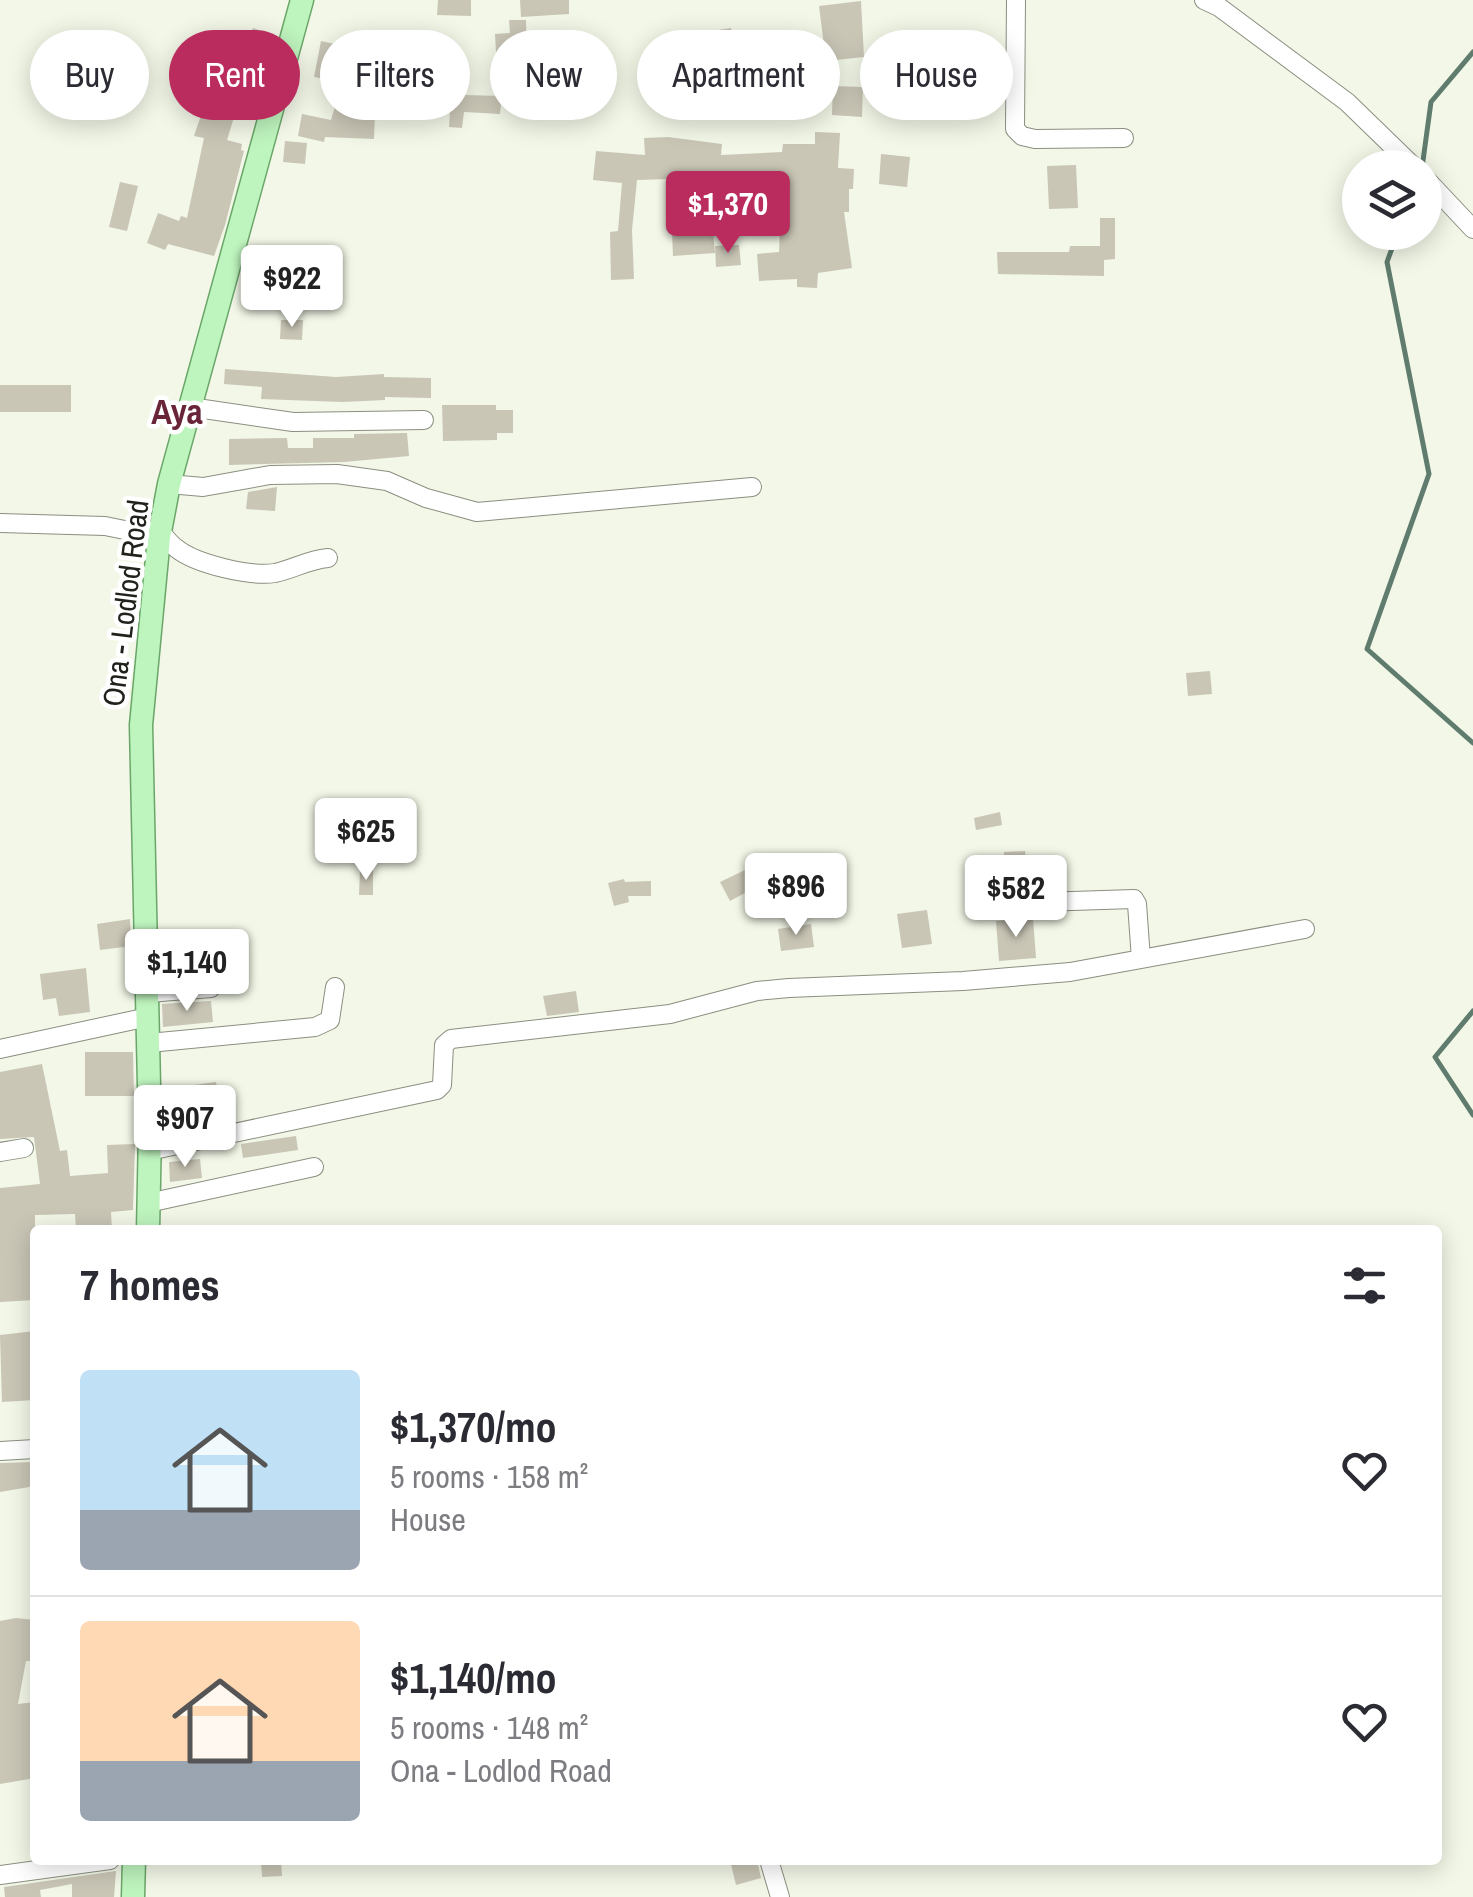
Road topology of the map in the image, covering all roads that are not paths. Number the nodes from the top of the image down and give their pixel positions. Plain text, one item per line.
1 (302, 0) edge
2 (1016, 0) edge
3 (1204, 0) edge
4 (1124, 138) dead end
5 (1396, 150) edge
6 (1442, 196) edge
7 (1473, 228) edge
8 (190, 408) junction
9 (424, 420) dead end
10 (169, 484) junction
11 (752, 487) dead end
12 (0, 523) edge
13 (159, 534) junction
14 (328, 558) dead end
15 (1041, 902) dead end
16 (1305, 929) dead end
17 (1142, 959) junction
18 (335, 987) dead end
19 (211, 988) dead end
20 (148, 992) junction
21 (148, 1018) junction
22 (149, 1044) junction
23 (0, 1048) edge
24 (24, 1148) dead end
25 (149, 1151) junction
26 (0, 1152) edge
27 (314, 1168) dead end
28 (148, 1203) junction
29 (148, 1225) edge
30 (30, 1448) edge
31 (0, 1451) edge
32 (73, 1865) edge
33 (134, 1865) edge
34 (770, 1865) edge
35 (0, 1875) edge
36 (133, 1897) edge
37 (780, 1897) edge

1 - 8 main road, Ona - Lodlod Road
2 - 4 street
3 - 5 street
6 - 7 street
8 - 9 street
8 - 10 main road, Ona - Lodlod Road
10 - 11 street
10 - 13 main road, Ona - Lodlod Road
12 - 13 street
13 - 14 street
13 - 20 main road, Ona - Lodlod Road
15 - 17 street
16 - 17 street
17 - 25 street
18 - 22 street
19 - 20 street
20 - 21 main road, Ona - Lodlod Road
21 - 22 main road, Ona - Lodlod Road
21 - 23 street
22 - 25 main road, Ona - Lodlod Road
24 - 26 street
25 - 28 main road, Ona - Lodlod Road
27 - 28 street
28 - 29 main road, Ona - Lodlod Road
30 - 31 street
32 - 35 street
33 - 36 main road
34 - 37 street

